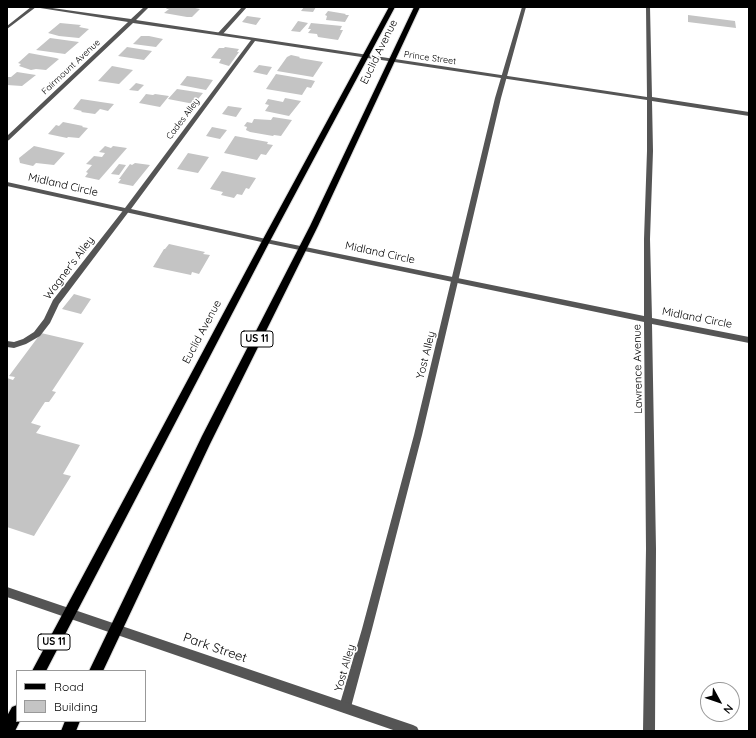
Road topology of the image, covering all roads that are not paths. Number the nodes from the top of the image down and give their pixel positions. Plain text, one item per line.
1 (35, 7) edge
2 (147, 7) edge
3 (246, 7) edge
4 (392, 7) edge
5 (417, 7) edge
6 (524, 7) edge
7 (648, 7) edge
8 (132, 21) junction
9 (7, 28) edge
10 (220, 34) junction
11 (254, 39) junction
12 (366, 55) junction
13 (391, 60) junction
14 (505, 77) junction
15 (650, 99) junction
16 (749, 114) edge
17 (7, 139) edge
18 (7, 184) edge
19 (127, 210) junction
20 (266, 241) junction
21 (303, 248) junction
22 (456, 280) junction
23 (648, 320) junction
24 (749, 340) edge
25 (7, 344) edge
26 (7, 592) edge
27 (70, 613) junction
28 (116, 629) junction
29 (40, 670) edge
30 (96, 670) edge
31 (345, 707) junction
32 (16, 714) edge
33 (72, 722) edge
34 (7, 731) edge
35 (68, 731) edge
36 (413, 731) edge
37 (649, 731) edge

1 - 8 street, Prince Street
1 - 9 street
2 - 8 street, Fairmount Avenue
3 - 10 street
4 - 12 main road, Euclid Avenue / US 11
5 - 13 main road, Euclid Avenue / US 11
6 - 14 street, Yost Alley
7 - 15 street, Lawrence Avenue
8 - 10 street, Prince Street
8 - 17 street, Fairmount Avenue
10 - 11 street, Prince Street
11 - 12 street, Prince Street
11 - 19 street, Cades Alley
12 - 13 street, Prince Street
12 - 20 main road, Euclid Avenue / US 11
13 - 14 street, Prince Street
13 - 21 main road, Euclid Avenue / US 11
14 - 15 street, Prince Street
14 - 22 street, Yost Alley
15 - 16 street, Prince Street
15 - 23 street, Lawrence Avenue
18 - 19 street, Midland Circle
19 - 20 street, Midland Circle
19 - 25 street, Wagner's Alley
20 - 21 street, Midland Circle
20 - 27 main road, Euclid Avenue / US 11
21 - 22 street, Midland Circle
21 - 28 main road, Euclid Avenue / US 11
22 - 23 street, Midland Circle
22 - 31 street, Yost Alley
23 - 24 street, Midland Circle
23 - 37 street, Lawrence Avenue
26 - 27 street, Park Street
27 - 28 street, Park Street
27 - 29 main road, Euclid Avenue / US 11
28 - 30 main road, Euclid Avenue / US 11
28 - 31 street, Park Street
31 - 36 street, Park Street
32 - 34 main road
33 - 35 main road

